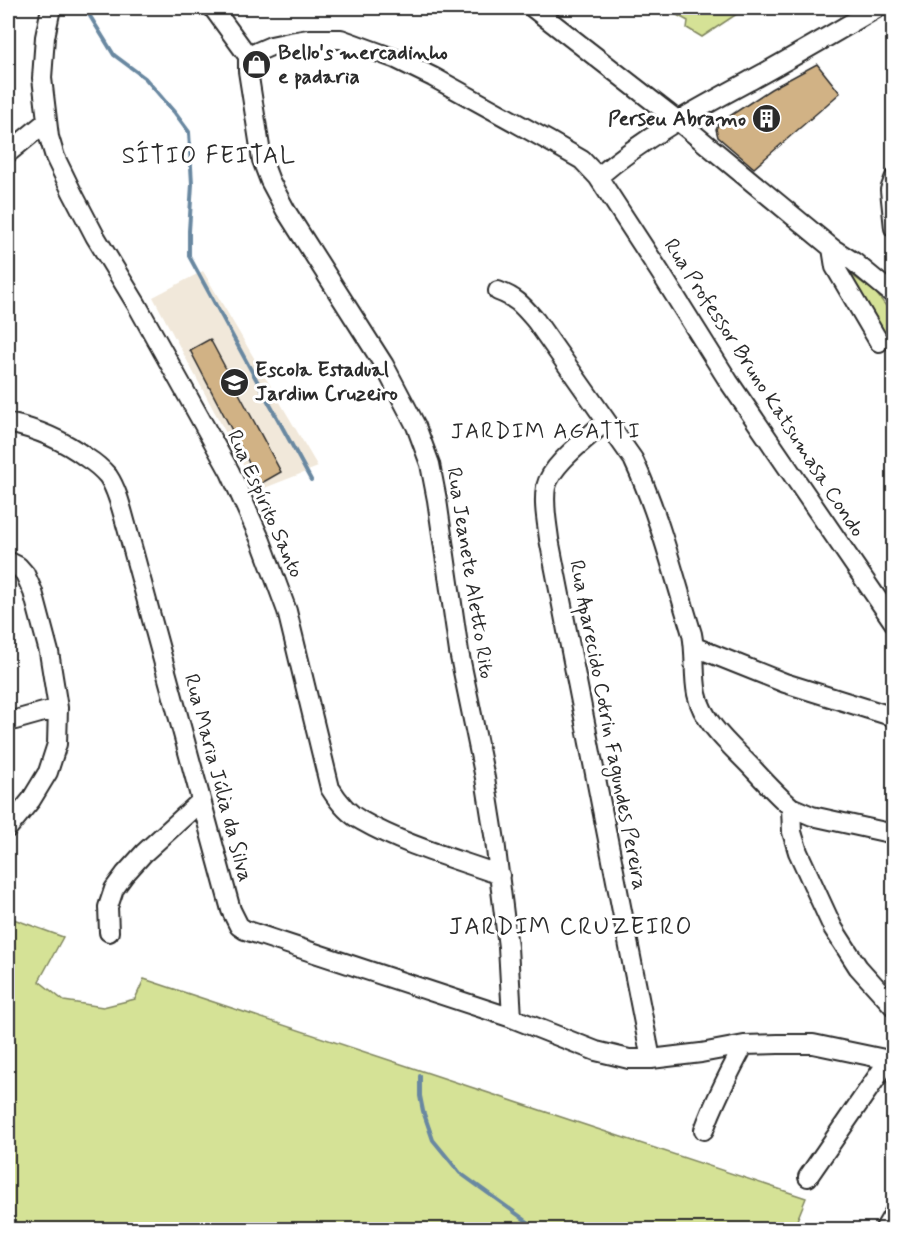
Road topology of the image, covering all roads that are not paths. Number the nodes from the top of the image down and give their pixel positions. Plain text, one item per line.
1 (51, 8) edge
2 (213, 8) edge
3 (533, 8) edge
4 (877, 8) edge
5 (248, 56) junction
6 (677, 120) junction
7 (47, 121) junction
8 (8, 153) edge
9 (598, 177) junction
10 (892, 185) edge
11 (894, 228) edge
12 (832, 248) junction
13 (498, 291) dead end
14 (894, 295) edge
15 (879, 342) dead end
16 (606, 422) junction
17 (8, 423) edge
18 (8, 561) edge
19 (894, 623) edge
20 (695, 646) junction
21 (58, 708) junction
22 (894, 717) edge
23 (8, 722) edge
24 (201, 801) junction
25 (791, 807) junction
26 (8, 828) edge
27 (894, 834) edge
28 (500, 875) junction
29 (109, 932) dead end
30 (894, 1007) edge
31 (512, 1018) junction
32 (744, 1046) junction
33 (651, 1059) junction
34 (891, 1061) edge
35 (704, 1130) dead end
36 (808, 1177) dead end
37 (894, 1213) edge
38 (884, 1230) edge

1 - 7 street, Rua Espírito Santo
2 - 5 street
3 - 6 street
4 - 6 street
5 - 9 street, Rua Professor Bruno Katsumasa Condo
5 - 28 street, Rua Jeanete Aletto Rito
6 - 9 street
6 - 12 street
7 - 8 street
7 - 28 street, Rua Espírito Santo
9 - 19 street, Rua Professor Bruno Katsumasa Condo
10 - 11 street
12 - 14 street
12 - 15 street
13 - 16 street
16 - 20 street
16 - 33 street, Rua Aparecido Cotrin Fagundes Pereira
17 - 24 street, Rua Maria Júlia da Silva
18 - 21 street
20 - 22 street
20 - 25 street
21 - 23 street
21 - 26 street
24 - 29 street
24 - 31 street, Rua Maria Júlia da Silva
25 - 27 street
25 - 30 street
28 - 31 street, Rua Jeanete Aletto Rito
31 - 33 street
32 - 33 street
32 - 34 street
32 - 35 street
34 - 36 street
37 - 38 street

